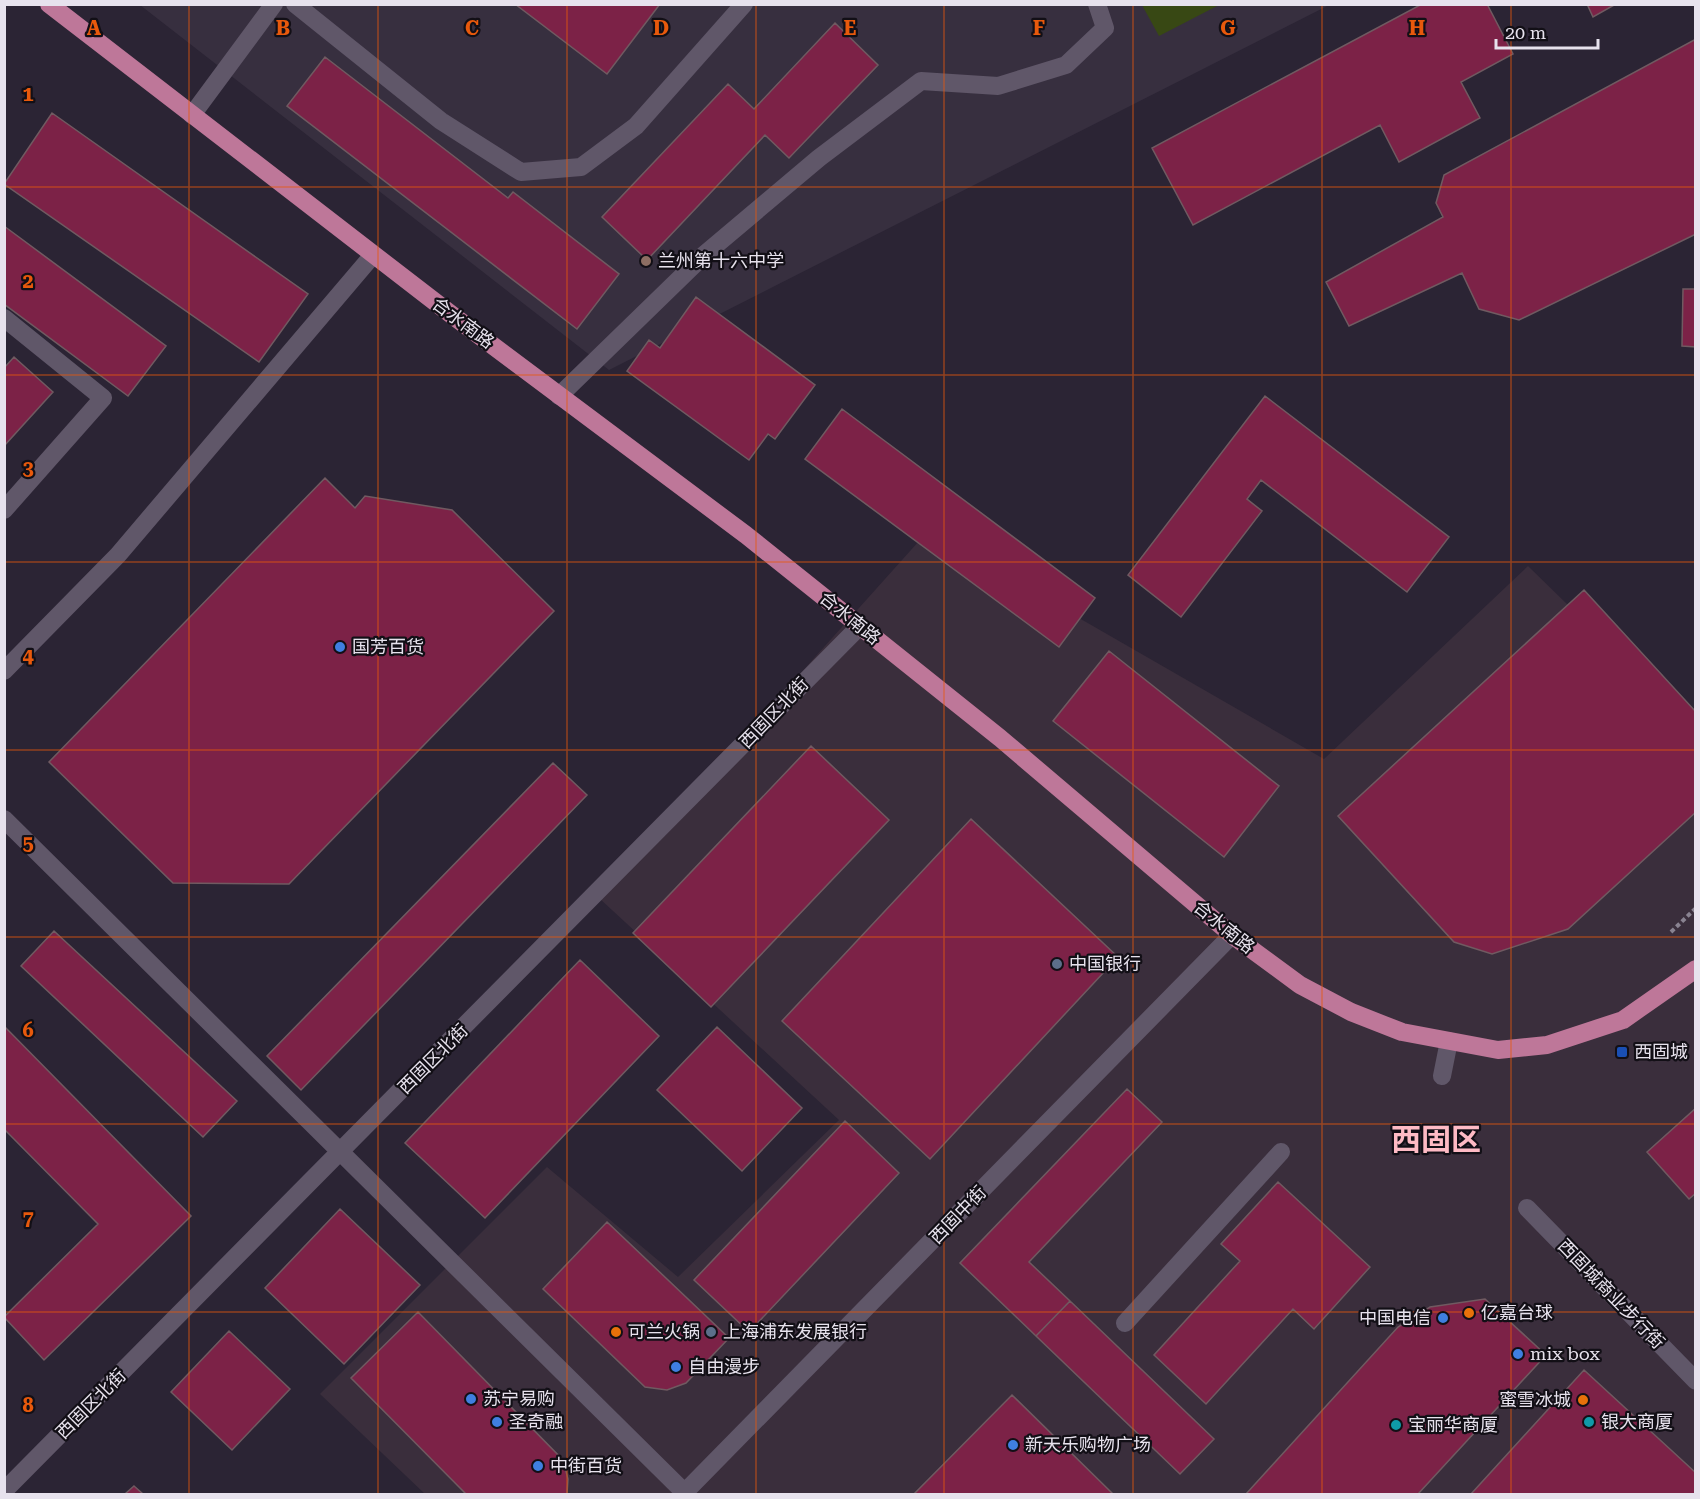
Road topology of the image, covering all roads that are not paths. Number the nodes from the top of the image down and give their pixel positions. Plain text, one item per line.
1 (49, 4) edge
2 (274, 4) edge
3 (295, 4) edge
4 (744, 4) edge
5 (1097, 4) edge
6 (192, 115) junction
7 (373, 255) junction
8 (4, 318) edge
9 (560, 396) junction
10 (4, 510) edge
11 (860, 626) junction
12 (4, 671) edge
13 (4, 819) edge
14 (1232, 935) junction
15 (1695, 969) edge
16 (1449, 1041) junction
17 (1442, 1076) dead end
18 (1281, 1152) dead end
19 (340, 1153) junction
20 (1527, 1208) dead end
21 (1125, 1323) dead end
22 (1695, 1381) edge
23 (4, 1491) edge
24 (684, 1494) edge

1 - 6 main road, 合水南路
2 - 6 street
3 - 4 street
5 - 9 street
6 - 7 main road, 合水南路
7 - 9 main road, 合水南路
7 - 12 street
8 - 10 street
9 - 11 main road, 合水南路
11 - 14 main road, 合水南路
11 - 19 street, 西固区北街
13 - 19 street
14 - 16 main road, 合水南路
14 - 24 street, 西固中街
15 - 16 main road, 合水南路
16 - 17 street
18 - 21 street
19 - 23 street, 西固区北街
19 - 24 street
20 - 22 street, 西固城商业步行街

